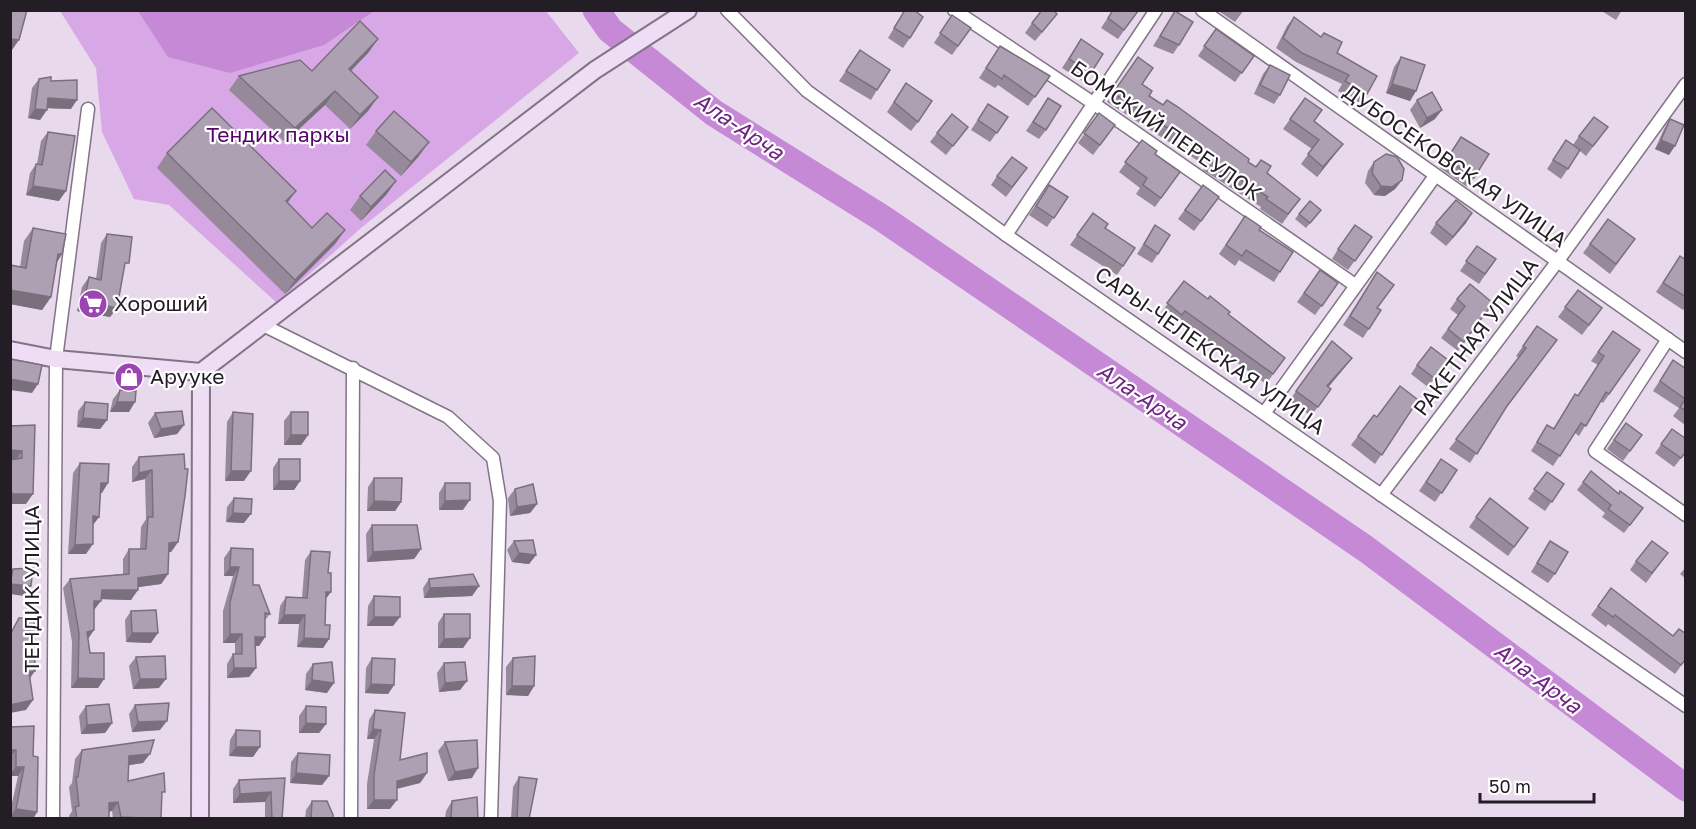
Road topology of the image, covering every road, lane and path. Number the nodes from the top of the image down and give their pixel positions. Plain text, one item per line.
1 (688, 10) edge
2 (727, 10) edge
3 (954, 10) edge
4 (1156, 10) edge
5 (1202, 10) edge
6 (1686, 84) edge
7 (1094, 103) junction
8 (88, 109) dead end
9 (1435, 176) junction
10 (1006, 235) junction
11 (1557, 262) junction
12 (1355, 285) junction
13 (263, 325) junction
14 (1668, 339) junction
15 (10, 350) edge
16 (1686, 352) edge
17 (56, 359) junction
18 (353, 368) junction
19 (201, 372) junction
20 (1265, 412) junction
21 (1381, 495) junction
22 (1686, 516) edge
23 (1686, 706) edge
24 (53, 819) edge
25 (200, 819) edge
26 (351, 819) edge
27 (491, 819) edge

1 - 13 street
2 - 10 street, САРЫ-ЧЕЛЕКСКАЯ УЛИЦА
3 - 7 street, БОМСКИЙ ПЕРЕУЛОК
4 - 7 street
5 - 9 street, ДУБОСЕКОВСКАЯ УЛИЦА
6 - 11 street, РАКЕТНАЯ УЛИЦА
7 - 10 street
7 - 12 street, БОМСКИЙ ПЕРЕУЛОК
8 - 17 street, ТЕНДИК УЛИЦА
9 - 11 street, ДУБОСЕКОВСКАЯ УЛИЦА
9 - 12 street
10 - 20 street, САРЫ-ЧЕЛЕКСКАЯ УЛИЦА
11 - 14 street, ДУБОСЕКОВСКАЯ УЛИЦА
11 - 21 street, РАКЕТНАЯ УЛИЦА
12 - 20 street
13 - 18 street
13 - 19 street
14 - 16 street, ДУБОСЕКОВСКАЯ УЛИЦА
14 - 22 street
15 - 17 street
17 - 19 street
17 - 24 street, ТЕНДИК УЛИЦА
18 - 26 street
18 - 27 street
19 - 25 street
20 - 21 street, САРЫ-ЧЕЛЕКСКАЯ УЛИЦА
21 - 23 street, САРЫ-ЧЕЛЕКСКАЯ УЛИЦА

